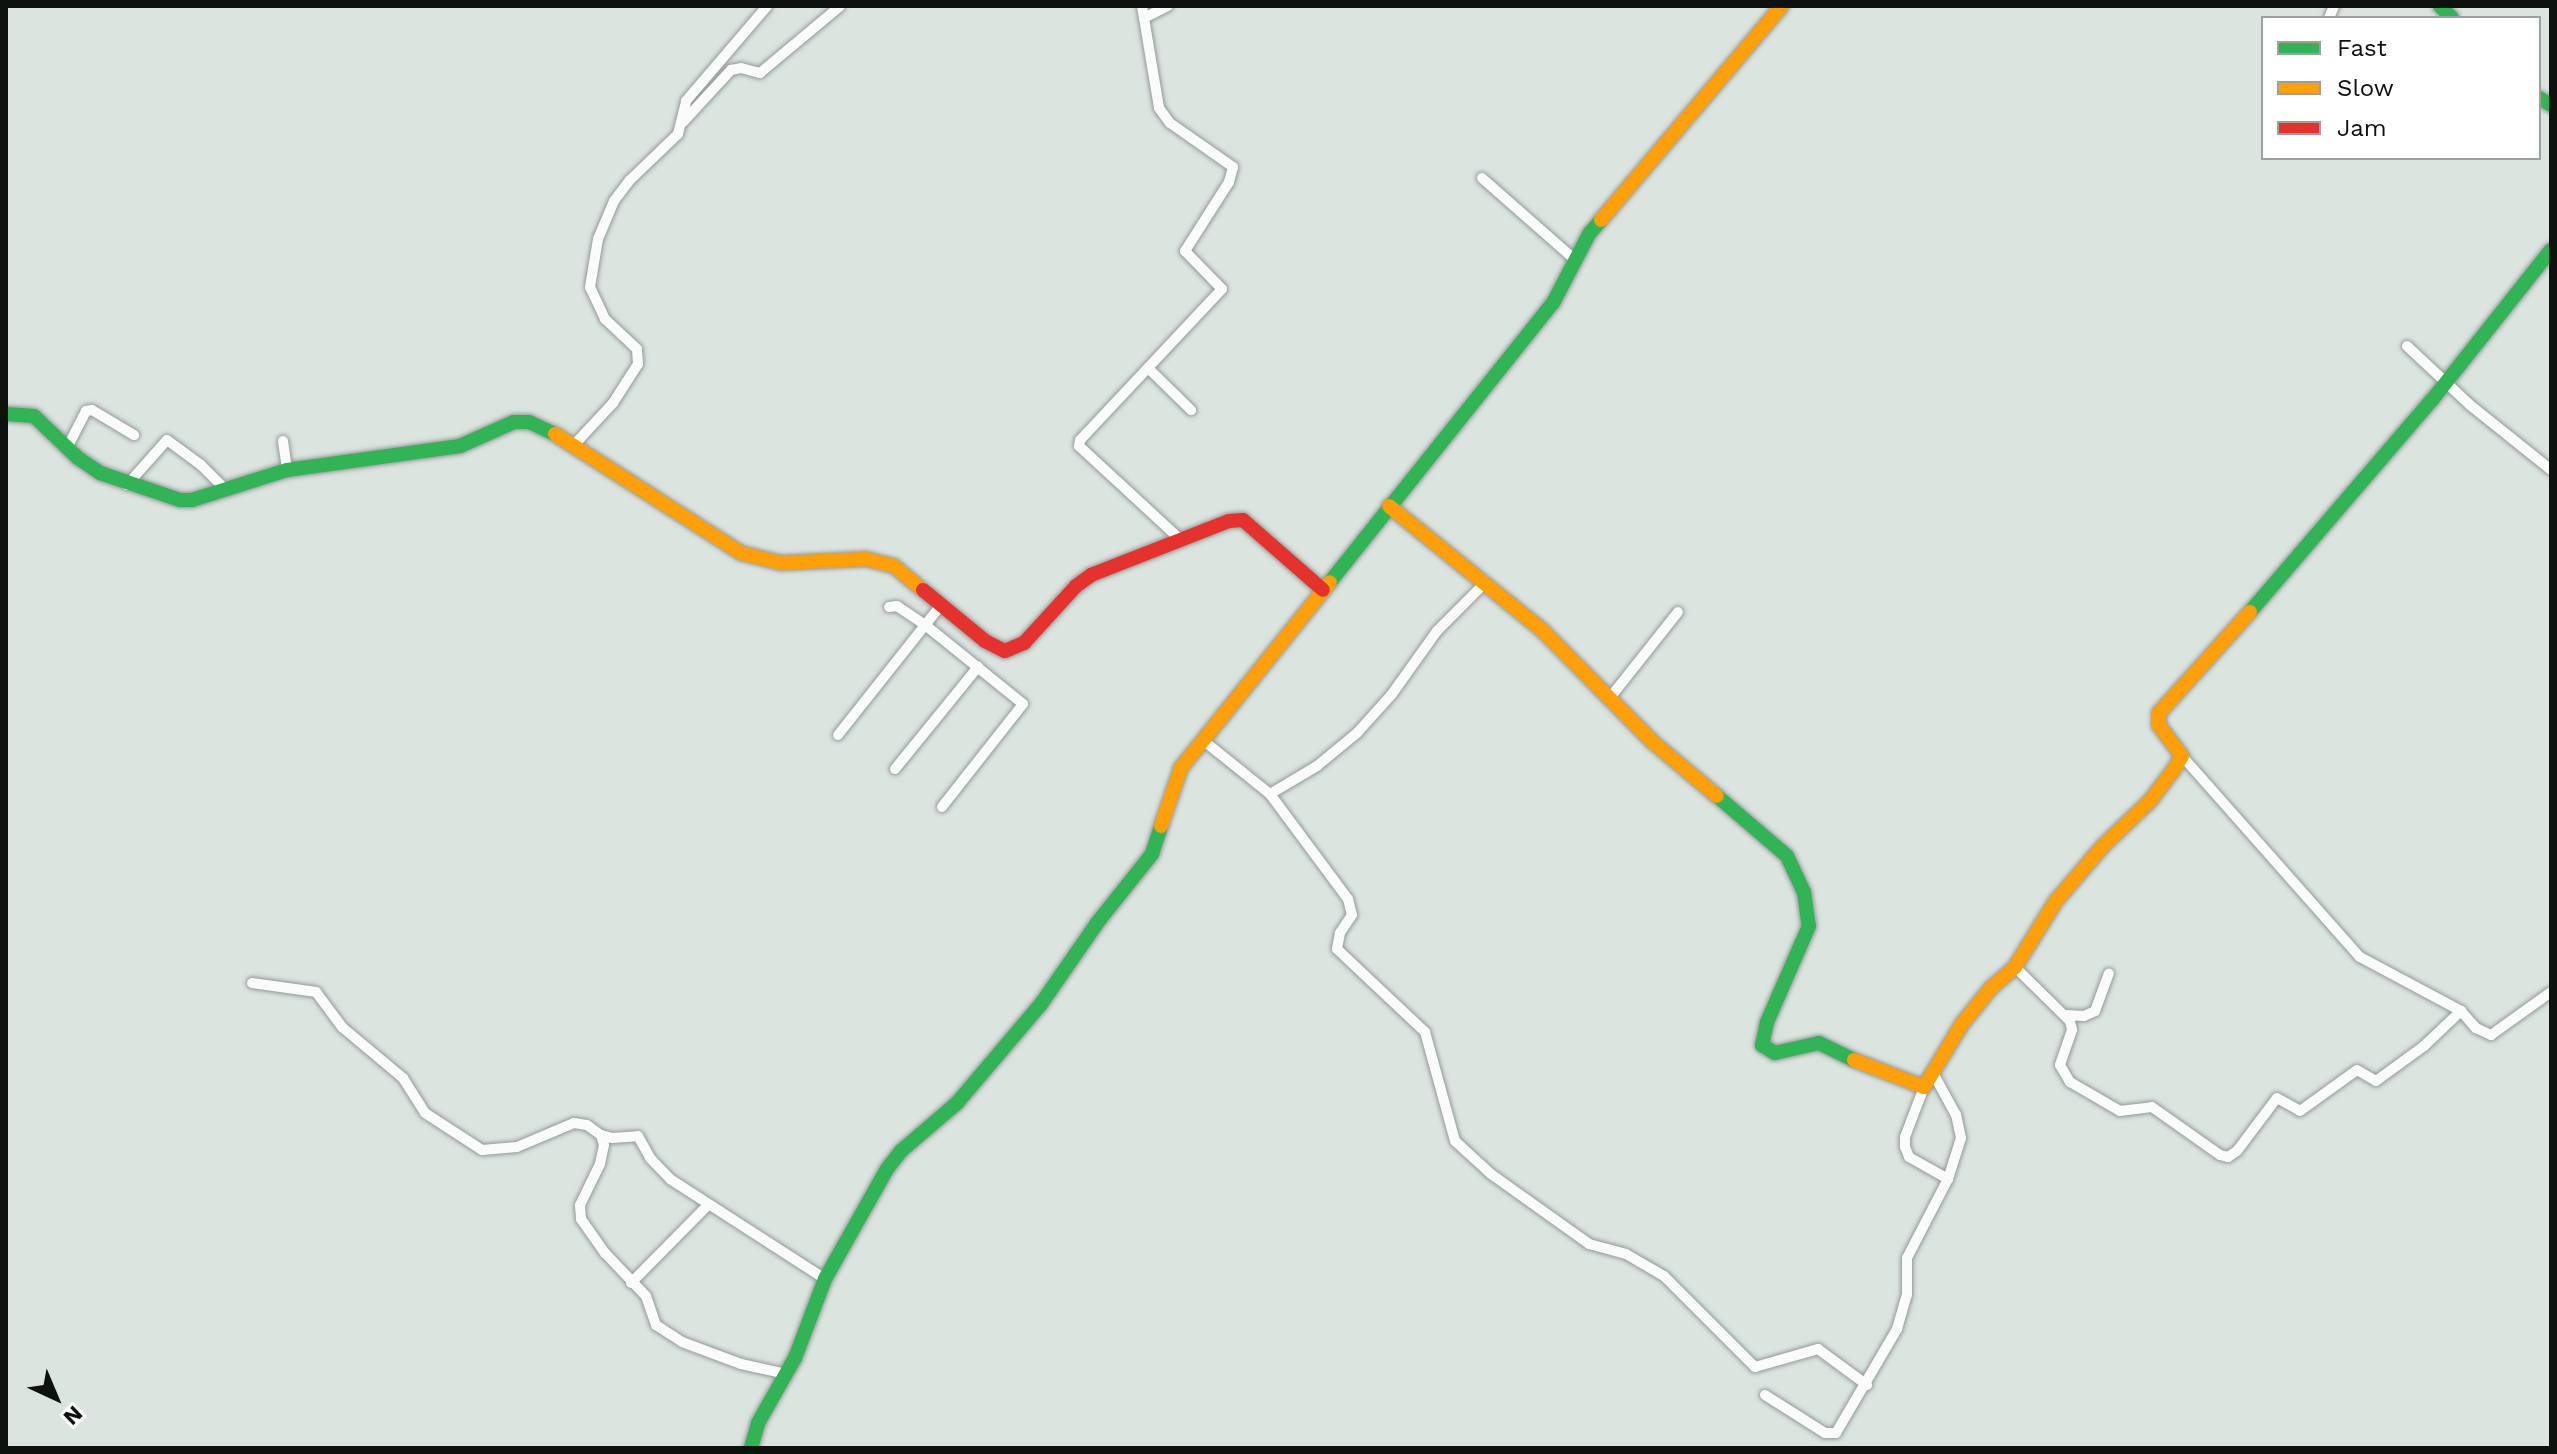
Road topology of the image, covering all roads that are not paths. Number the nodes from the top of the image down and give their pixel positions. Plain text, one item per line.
1 (767, 6) edge
2 (840, 6) edge
3 (1142, 6) edge
4 (1168, 6) edge
5 (1782, 6) edge
6 (1144, 18) junction
7 (683, 122) junction
8 (1482, 178) dead end
9 (2551, 250) edge
10 (1573, 258) junction
11 (2407, 346) dead end
12 (1149, 369) junction
13 (2446, 383) junction
14 (1191, 410) dead end
15 (6, 414) edge
16 (134, 435) dead end
17 (283, 441) dead end
18 (573, 446) junction
19 (67, 448) junction
20 (287, 470) junction
21 (2551, 470) edge
22 (127, 485) junction
23 (226, 490) junction
24 (1389, 506) junction
25 (1181, 540) junction
26 (1484, 584) junction
27 (1323, 590) junction
28 (941, 605) junction
29 (889, 607) dead end
30 (1678, 612) dead end
31 (924, 624) junction
32 (978, 667) junction
33 (1609, 699) junction
34 (838, 735) dead end
35 (1204, 741) junction
36 (2182, 756) junction
37 (895, 769) dead end
38 (1270, 794) junction
39 (942, 807) dead end
40 (2015, 967) junction
41 (2109, 973) dead end
42 (252, 983) dead end
43 (2551, 992) edge
44 (2461, 1011) junction
45 (2066, 1015) junction
46 (1933, 1073) junction
47 (1924, 1087) junction
48 (601, 1135) junction
49 (1948, 1179) junction
50 (708, 1205) junction
51 (825, 1279) junction
52 (631, 1283) junction
53 (787, 1374) junction
54 (1867, 1385) junction
55 (1765, 1395) dead end
56 (751, 1448) edge

1 - 7 street
2 - 7 street
3 - 6 street
4 - 6 street
5 - 10 street
6 - 12 street
7 - 18 street
8 - 10 street
9 - 13 street
10 - 24 street
11 - 13 street
12 - 14 street
12 - 25 street
13 - 21 street
13 - 36 street
15 - 19 street
16 - 19 street
17 - 20 street
18 - 20 street
18 - 28 street
19 - 22 street
20 - 23 street
22 - 23 street
22 - 23 street
24 - 26 street
24 - 27 street
25 - 27 street
25 - 28 street
26 - 33 street
26 - 38 street
27 - 35 street
28 - 31 street
29 - 31 street
30 - 33 street
31 - 32 street
31 - 34 street
32 - 37 street
32 - 39 street
33 - 47 street
35 - 38 street
35 - 51 street
36 - 40 street
36 - 44 street
38 - 54 street
40 - 45 street
40 - 46 street
41 - 45 street
42 - 48 street
43 - 44 street
44 - 45 street
46 - 47 street
46 - 49 street
47 - 49 street
48 - 50 street
48 - 52 street
49 - 54 street
50 - 51 street
50 - 52 street
51 - 53 street
52 - 53 street
53 - 56 street
54 - 55 street

